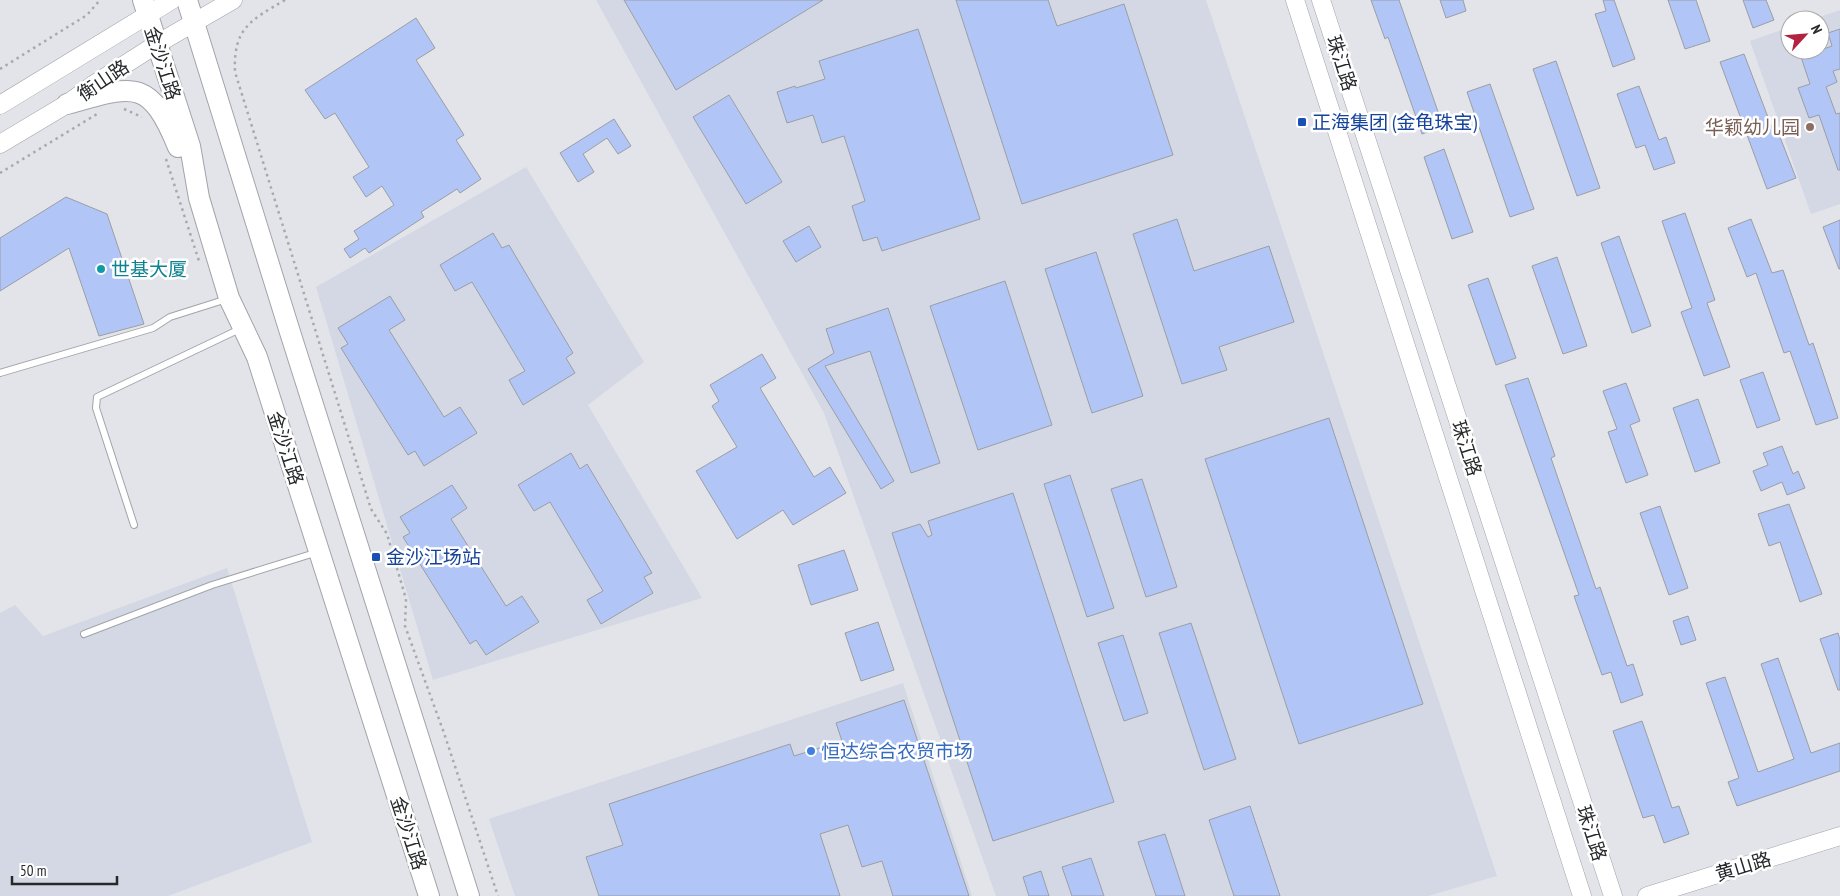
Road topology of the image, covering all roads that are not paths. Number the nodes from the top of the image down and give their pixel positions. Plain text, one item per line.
1 (172, 0) edge
2 (187, 0) edge
3 (232, 0) edge
4 (1294, 0) edge
5 (1321, 0) edge
6 (145, 7) edge
7 (194, 23) junction
8 (157, 44) junction
9 (67, 104) junction
10 (0, 105) edge
11 (0, 144) edge
12 (199, 198) junction
13 (229, 298) junction
14 (243, 328) junction
15 (0, 373) edge
16 (134, 525) dead end
17 (319, 552) junction
18 (84, 634) dead end
19 (1840, 836) edge
20 (429, 896) edge
21 (469, 896) edge
22 (1582, 896) edge
23 (1613, 896) edge
24 (1647, 896) edge

1 - 6 main road, 衡山路
2 - 7 main road, 金沙江路
3 - 7 main road, 衡山路
4 - 22 main road
5 - 23 main road, 珠江路
6 - 8 main road, 金沙江路
6 - 10 main road, 衡山路
7 - 8 main road, 衡山路
7 - 21 main road, 金沙江路
8 - 9 main road, 衡山路
8 - 12 main road, 金沙江路
9 - 11 main road, 衡山路
9 - 12 main road
12 - 13 main road, 金沙江路
13 - 14 main road, 金沙江路
13 - 15 lane
14 - 16 lane
14 - 17 main road, 金沙江路
17 - 18 lane
17 - 20 main road, 金沙江路
19 - 24 main road, 黄山路

